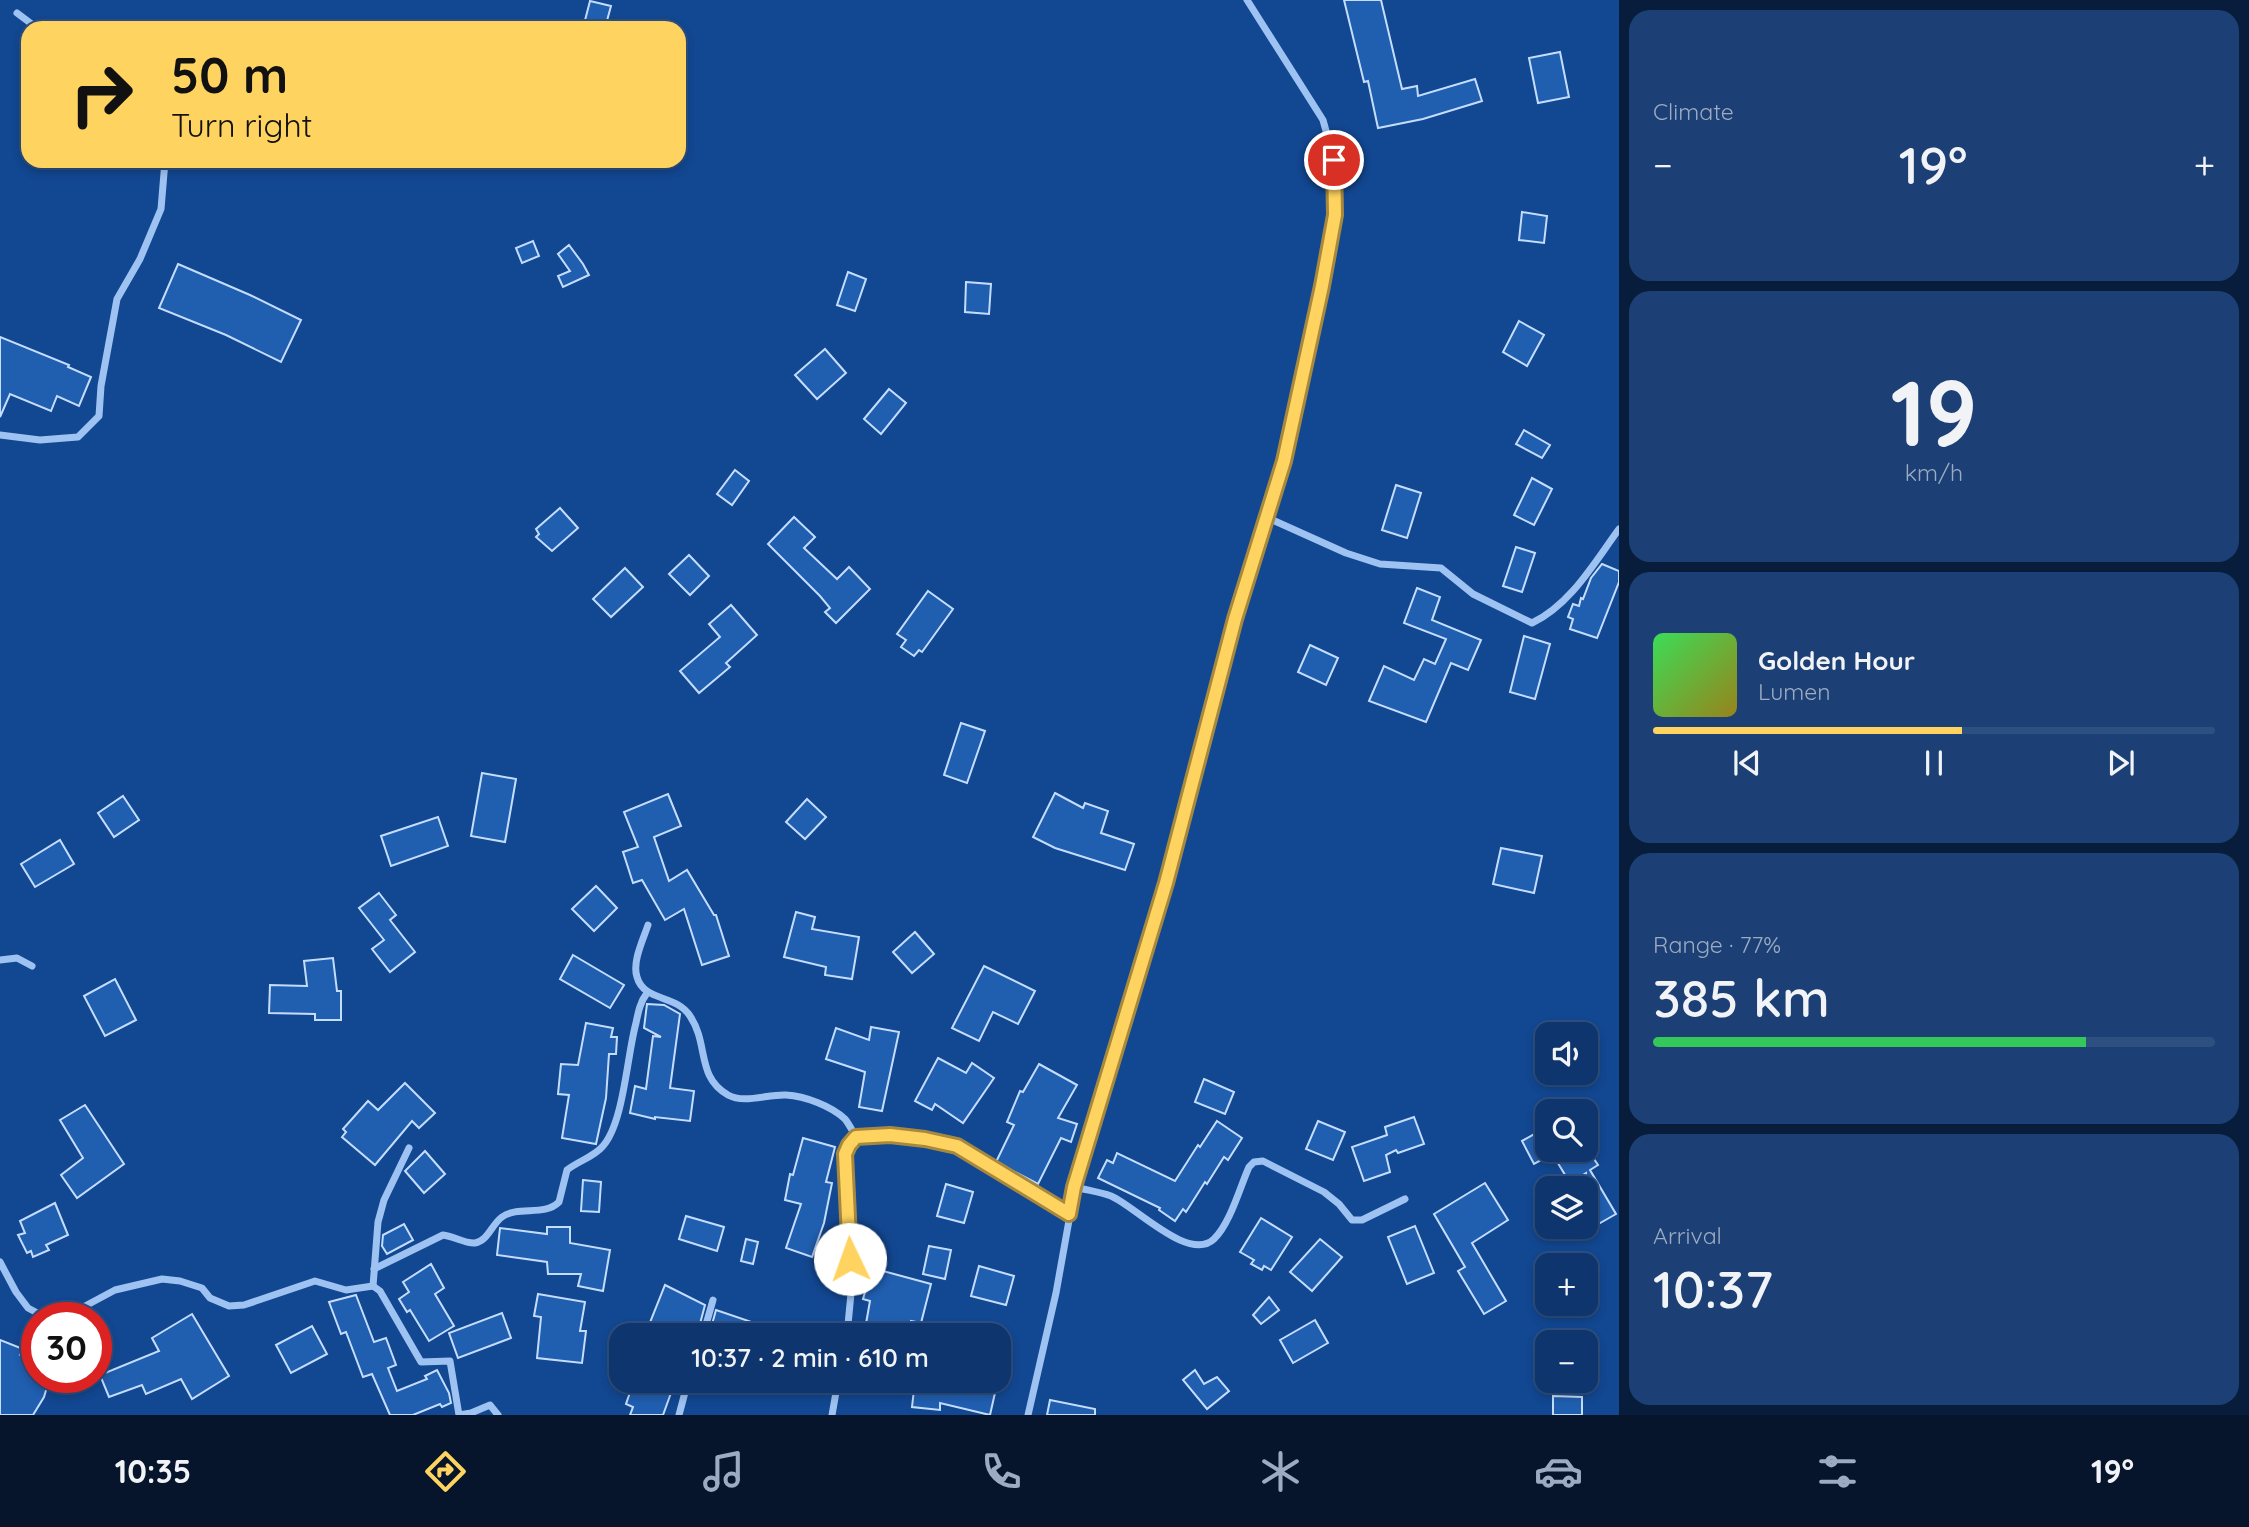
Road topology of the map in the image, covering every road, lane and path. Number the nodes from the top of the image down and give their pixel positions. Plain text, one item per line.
1 (1247, 0) edge
2 (17, 13) dead end
3 (28, 21) edge
4 (164, 168) edge
5 (0, 435) edge
6 (1266, 517) junction
7 (1619, 529) edge
8 (648, 925) dead end
9 (0, 960) edge
10 (32, 966) dead end
11 (647, 993) junction
12 (856, 1137) junction
13 (408, 1148) dead end
14 (1074, 1187) junction
15 (1405, 1199) dead end
16 (1069, 1214) junction
17 (0, 1262) edge
18 (374, 1269) junction
19 (373, 1286) junction
20 (713, 1300) dead end
21 (706, 1323) edge
22 (848, 1323) edge
23 (685, 1393) edge
24 (836, 1393) edge
25 (498, 1415) edge
26 (679, 1415) edge
27 (832, 1415) edge
28 (1028, 1415) edge

1 - 6 street
2 - 3 street
4 - 5 street
6 - 7 street
6 - 14 street
8 - 11 street
9 - 10 street
11 - 12 street
11 - 18 street
12 - 16 street
12 - 22 street
13 - 18 street
14 - 15 street
14 - 16 street
16 - 28 street
17 - 19 street
18 - 19 street
19 - 25 street
20 - 21 street
23 - 26 street
24 - 27 street

